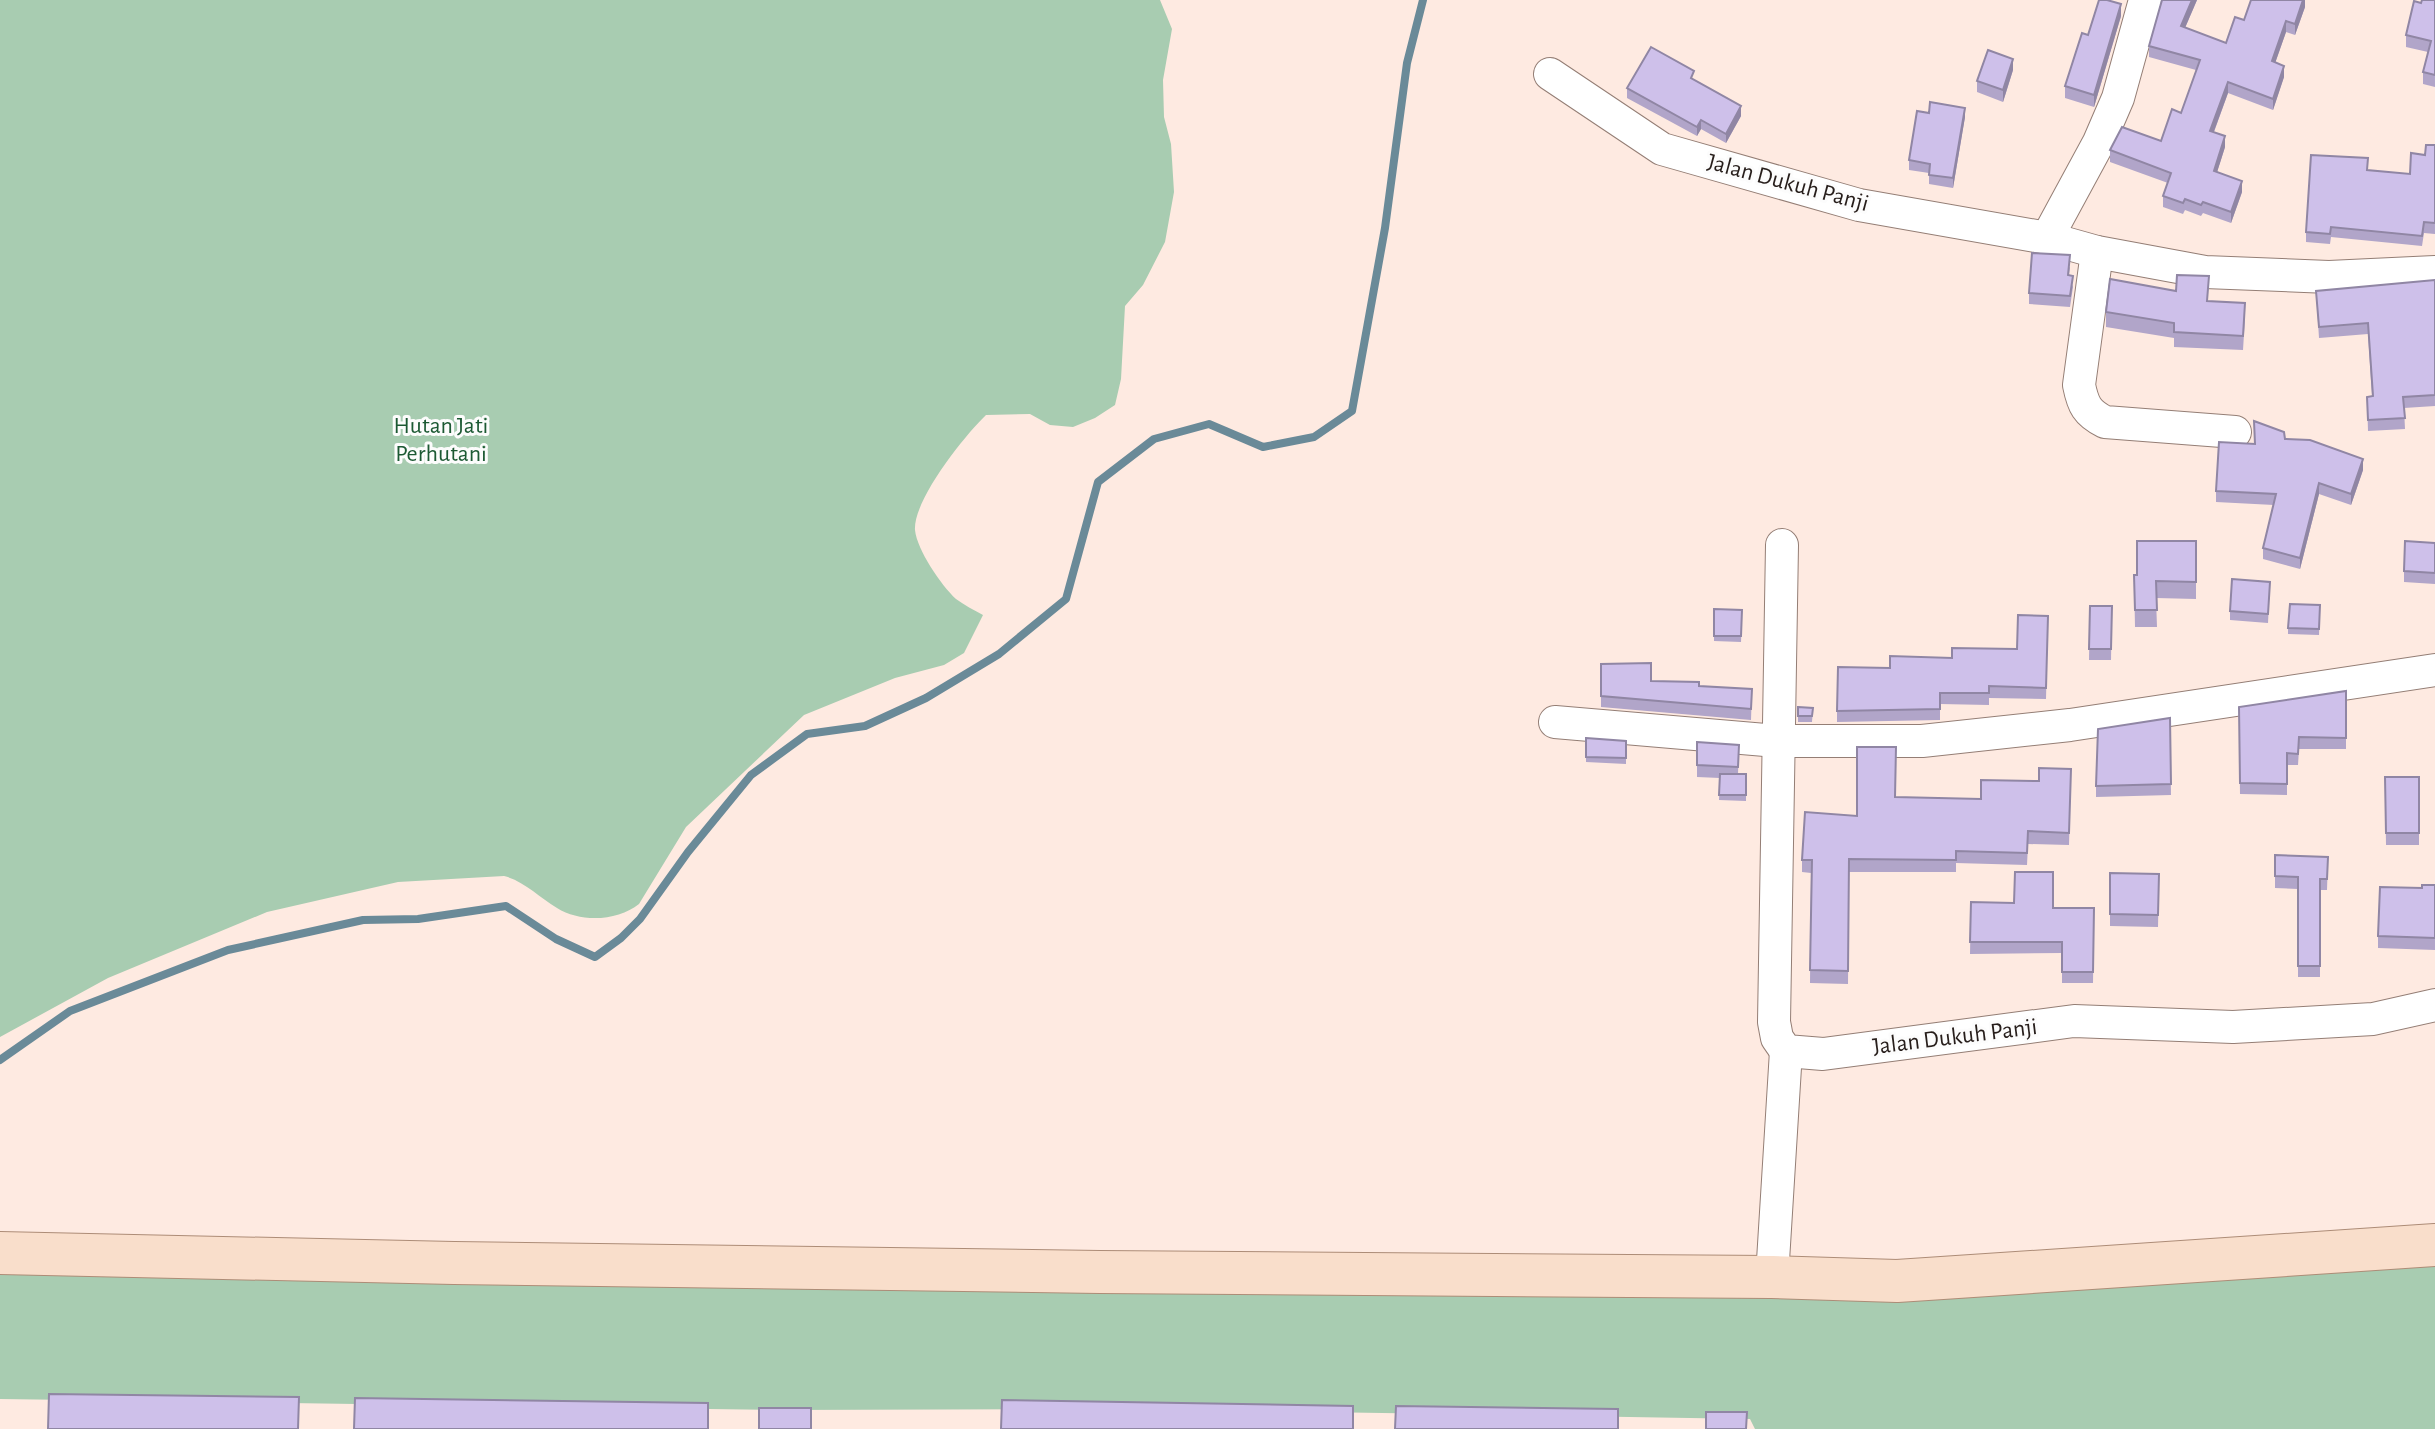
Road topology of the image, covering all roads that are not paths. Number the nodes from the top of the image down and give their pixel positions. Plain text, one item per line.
1 (2145, 0) edge
2 (1550, 74) dead end
3 (2047, 238) junction
4 (2097, 252) junction
5 (2435, 272) edge
6 (2235, 432) dead end
7 (1782, 545) dead end
8 (2435, 670) edge
9 (1555, 722) dead end
10 (1777, 741) junction
11 (2435, 1005) edge
12 (1786, 1051) junction
13 (2435, 1245) edge
14 (0, 1253) edge
15 (1772, 1277) junction

1 - 3 street
2 - 3 street, Jalan Dukuh Panji
3 - 4 street, Jalan Dukuh Panji
4 - 5 street, Jalan Dukuh Panji
4 - 6 street
7 - 10 street
8 - 10 street
9 - 10 street
10 - 12 street
11 - 12 street, Jalan Dukuh Panji
12 - 15 street
13 - 15 main road
14 - 15 main road

